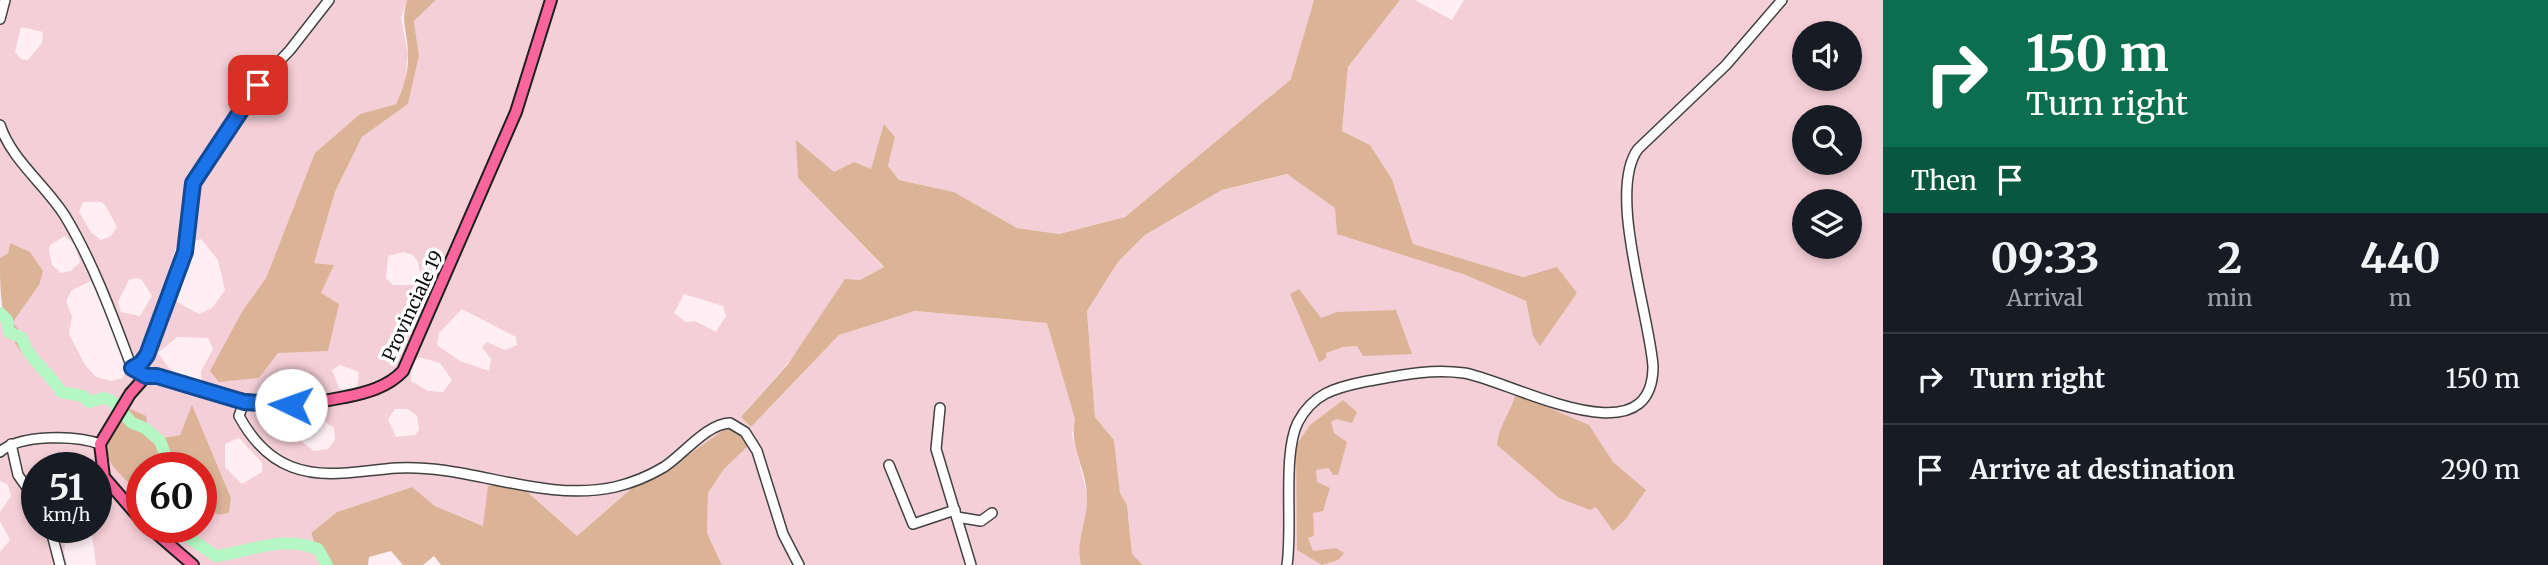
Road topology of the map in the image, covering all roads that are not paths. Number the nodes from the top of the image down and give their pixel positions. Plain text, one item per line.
1 (5, 0) edge
2 (329, 0) edge
3 (551, 0) edge
4 (1782, 0) edge
5 (0, 19) edge
6 (0, 125) edge
7 (132, 368) junction
8 (146, 376) junction
9 (244, 402) junction
10 (940, 408) dead end
11 (11, 444) junction
12 (100, 444) junction
13 (0, 452) edge
14 (889, 465) dead end
15 (21, 479) edge
16 (126, 502) edge
17 (956, 513) junction
18 (992, 513) dead end
19 (56, 543) edge
20 (168, 543) edge
21 (60, 565) edge
22 (193, 565) edge
23 (799, 565) edge
24 (971, 565) edge
25 (1287, 565) edge

1 - 5 street
2 - 7 street
3 - 9 main road, Provinciale 19
4 - 25 street
6 - 7 street
7 - 8 street
8 - 9 main road, Provinciale 19
8 - 12 main road
9 - 23 street
10 - 17 street
11 - 12 street
11 - 13 street
11 - 15 street
12 - 16 main road
14 - 17 street
17 - 18 street
17 - 24 street
19 - 21 street
20 - 22 main road

